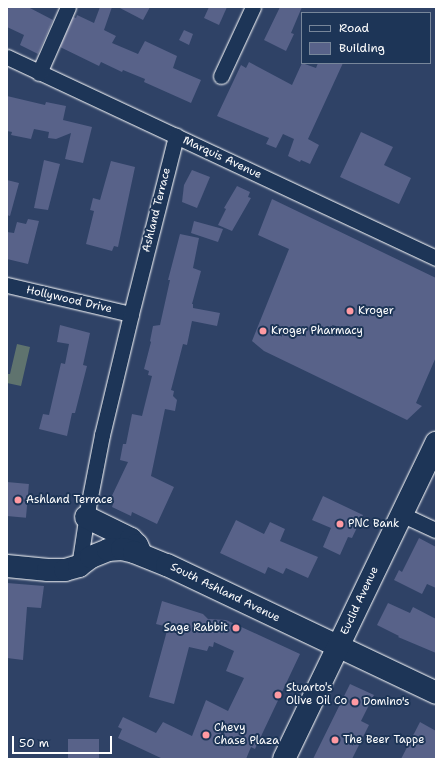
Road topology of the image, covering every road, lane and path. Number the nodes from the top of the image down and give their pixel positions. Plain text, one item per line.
1 (68, 7) edge
2 (253, 7) edge
3 (7, 57) edge
4 (39, 73) junction
5 (221, 76) dead end
6 (176, 136) junction
7 (436, 258) edge
8 (7, 285) edge
9 (131, 314) junction
10 (436, 443) edge
11 (401, 514) junction
12 (86, 517) junction
13 (436, 530) edge
14 (142, 555) junction
15 (7, 566) edge
16 (79, 566) junction
17 (338, 648) junction
18 (436, 693) edge
19 (284, 759) edge

1 - 4 street
2 - 5 street
3 - 4 street, Marquis Avenue
4 - 6 street, Marquis Avenue
6 - 7 street, Marquis Avenue
6 - 9 street, Ashland Terrace
8 - 9 street, Hollywood Drive
9 - 12 street, Ashland Terrace
10 - 11 street, Euclid Avenue
11 - 13 street
11 - 17 street, Euclid Avenue
12 - 14 street
12 - 16 street, Ashland Terrace
14 - 16 street, South Ashland Avenue
14 - 17 street, South Ashland Avenue
15 - 16 street, South Ashland Avenue
17 - 18 street, South Ashland Avenue
17 - 19 street, Euclid Avenue

